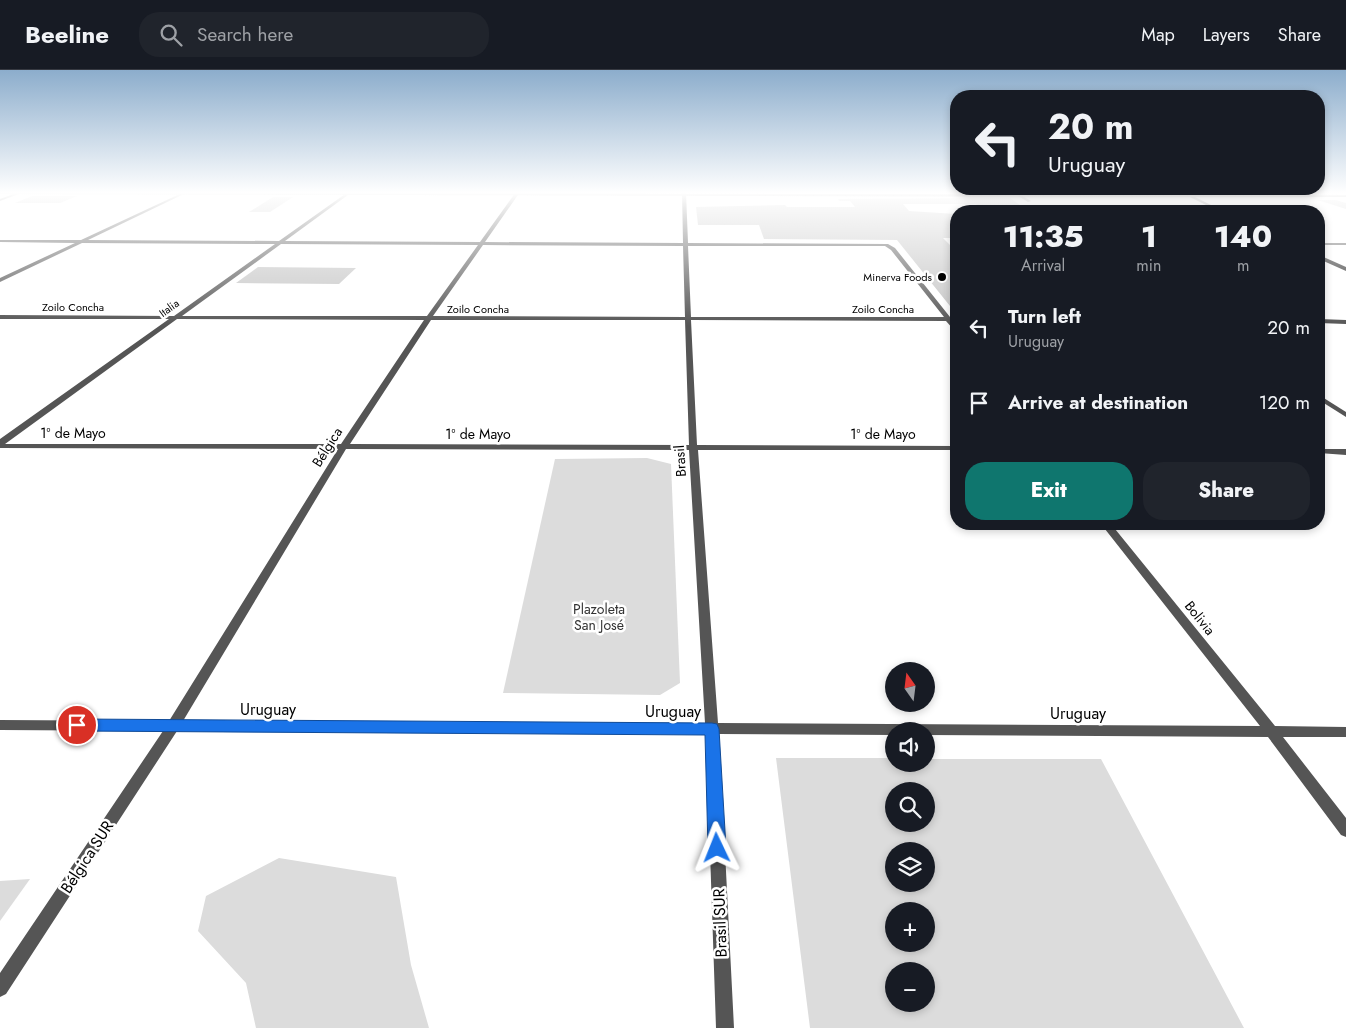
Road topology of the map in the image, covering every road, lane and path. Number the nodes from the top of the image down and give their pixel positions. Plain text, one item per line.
1 (92, 237) edge
2 (288, 237) edge
3 (486, 237) edge
4 (685, 237) edge
5 (0, 242) edge
6 (81, 242) junction
7 (279, 243) junction
8 (481, 244) junction
9 (685, 244) junction
10 (1325, 244) edge
11 (1346, 244) edge
12 (1325, 260) edge
13 (1346, 270) edge
14 (0, 280) edge
15 (950, 316) edge
16 (0, 317) edge
17 (173, 318) junction
18 (428, 318) junction
19 (950, 319) edge
20 (687, 320) junction
21 (1325, 321) edge
22 (1346, 322) edge
23 (1325, 400) edge
24 (1346, 415) edge
25 (0, 445) edge
26 (342, 448) junction
27 (693, 448) junction
28 (950, 448) edge
29 (1325, 451) edge
30 (1346, 452) edge
31 (1111, 530) edge
32 (0, 725) edge
33 (173, 726) junction
34 (712, 729) junction
35 (1272, 732) junction
36 (1346, 732) edge
37 (1346, 830) edge
38 (0, 988) edge
39 (725, 1028) edge

1 - 6 street
2 - 7 street, Italia
3 - 8 street, Bélgica
4 - 9 street, Brasil
5 - 6 street
6 - 7 street
6 - 14 street
7 - 8 street
7 - 17 street, Italia
8 - 9 street
8 - 18 street, Bélgica
9 - 15 street
9 - 20 street, Brasil
10 - 11 street
12 - 13 main road
16 - 17 street, Zoilo Concha
17 - 18 street, Zoilo Concha
17 - 25 street, Italia
18 - 20 street, Zoilo Concha
18 - 26 street, Bélgica
19 - 20 street, Zoilo Concha
20 - 27 street, Brasil
21 - 22 street
23 - 24 street
25 - 26 street, 1º de Mayo
26 - 27 street, 1º de Mayo
26 - 33 street, Bélgica
27 - 28 street, 1º de Mayo
27 - 34 street, Brasil
29 - 30 street
31 - 35 street, Bolivia
32 - 33 street, Uruguay
33 - 34 street, Uruguay
33 - 38 street, Bélgica SUR
34 - 35 street, Uruguay
34 - 39 street, Brasil SUR
35 - 36 street, Uruguay
35 - 37 street, Bolivia

